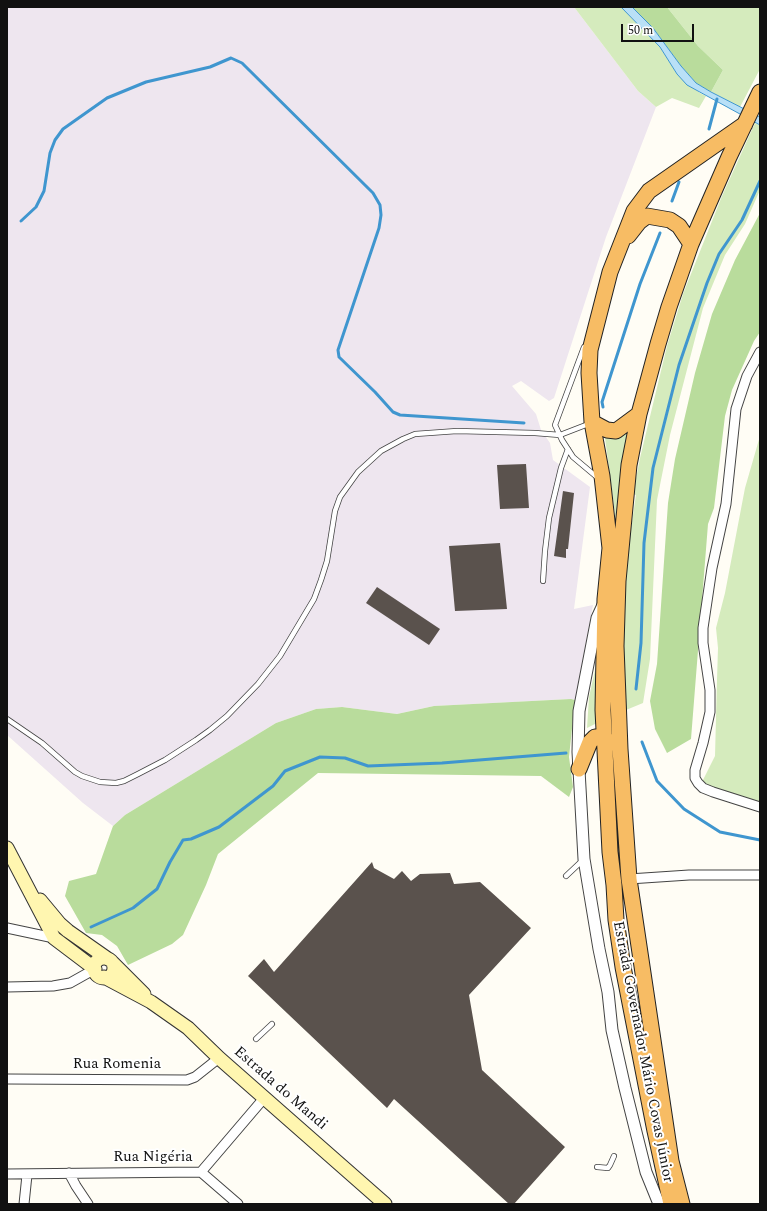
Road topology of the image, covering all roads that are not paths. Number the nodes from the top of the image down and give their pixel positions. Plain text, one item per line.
1 (760, 92) edge
2 (746, 122) junction
3 (691, 244) junction
4 (621, 245) junction
5 (606, 287) junction
6 (587, 338) dead end
7 (585, 345) dead end
8 (760, 352) edge
9 (639, 414) junction
10 (592, 422) junction
11 (560, 435) junction
12 (568, 449) junction
13 (603, 482) junction
14 (543, 581) dead end
15 (605, 599) junction
16 (7, 719) edge
17 (604, 738) junction
18 (621, 764) junction
19 (579, 770) junction
20 (760, 808) edge
21 (7, 848) edge
22 (584, 859) junction
23 (760, 875) edge
24 (566, 876) dead end
25 (22, 877) junction
26 (629, 879) junction
27 (7, 928) edge
28 (54, 938) junction
29 (110, 961) junction
30 (99, 973) junction
31 (7, 987) edge
32 (150, 1002) junction
33 (272, 1024) dead end
34 (256, 1039) dead end
35 (219, 1058) junction
36 (7, 1079) edge
37 (265, 1097) junction
38 (614, 1156) dead end
39 (597, 1167) dead end
40 (200, 1172) junction
41 (69, 1173) junction
42 (7, 1174) edge
43 (27, 1175) junction
44 (24, 1204) edge
45 (88, 1204) edge
46 (238, 1204) edge
47 (385, 1204) edge
48 (659, 1204) edge
49 (671, 1204) edge
50 (682, 1204) edge

1 - 2 highway, Estrada Governador Mário Covas Júnior
2 - 3 highway, Estrada Governador Mário Covas Júnior
2 - 4 highway, Estrada Governador Mário Covas Júnior
3 - 4 highway
3 - 9 highway, Estrada Governador Mário Covas Júnior
4 - 5 highway, Estrada Governador Mário Covas Júnior
5 - 6 lane
5 - 10 highway, Estrada Governador Mário Covas Júnior
7 - 11 lane
8 - 20 street
9 - 10 highway
9 - 18 highway, Estrada Governador Mário Covas Júnior
10 - 11 lane
10 - 13 highway, Estrada Governador Mário Covas Júnior
11 - 12 lane
11 - 16 lane
12 - 13 lane
12 - 14 lane
13 - 15 highway, Estrada Governador Mário Covas Júnior
15 - 17 highway, Estrada Governador Mário Covas Júnior
15 - 19 street
17 - 18 highway
17 - 19 highway
17 - 49 highway, Estrada Governador Mário Covas Júnior
18 - 26 highway, Estrada Governador Mário Covas Júnior
19 - 22 street
21 - 25 main road, Estrada do Mandi
22 - 24 lane
22 - 48 street
23 - 26 street
25 - 28 main road, Estrada do Mandi
25 - 29 main road, Estrada do Mandi
26 - 50 highway, Estrada Governador Mário Covas Júnior
27 - 28 street
28 - 30 main road, Estrada do Mandi
29 - 30 main road
29 - 32 main road, Estrada do Mandi
30 - 31 street
30 - 32 main road, Estrada do Mandi
32 - 35 main road, Estrada do Mandi
33 - 34 lane
35 - 36 street, Rua Romenia
35 - 37 main road, Estrada do Mandi
37 - 40 street, Rua Nigéria
37 - 47 main road, Estrada do Mandi
38 - 39 lane
40 - 41 street, Rua Nigéria
40 - 46 street
41 - 43 street, Rua Nigéria
41 - 45 street
42 - 43 street, Rua Nigéria
43 - 44 street

